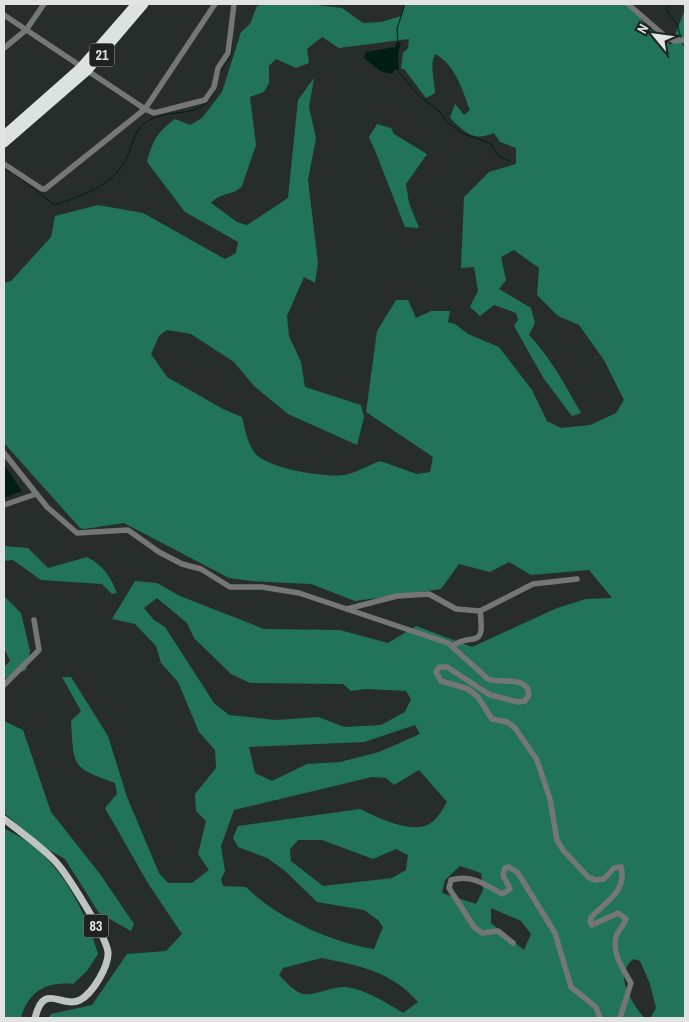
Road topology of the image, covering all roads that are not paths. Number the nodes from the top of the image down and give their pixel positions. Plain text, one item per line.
1 (44, 4) edge
2 (136, 4) edge
3 (144, 4) edge
4 (215, 4) edge
5 (234, 4) edge
6 (628, 4) edge
7 (4, 15) edge
8 (26, 30) junction
9 (683, 40) edge
10 (4, 48) edge
11 (84, 69) junction
12 (145, 109) junction
13 (4, 135) edge
14 (4, 143) edge
15 (4, 164) edge
16 (4, 454) edge
17 (36, 494) junction
18 (4, 505) edge
19 (577, 579) dead end
20 (347, 609) junction
21 (480, 611) junction
22 (34, 620) dead end
23 (453, 646) junction
24 (5, 684) edge
25 (4, 819) edge
26 (513, 943) dead end
27 (35, 1018) edge
28 (600, 1018) edge
29 (620, 1018) edge

1 - 8 street
2 - 11 highway, 21
3 - 11 highway, 21
4 - 12 street
5 - 12 street
6 - 9 street
7 - 8 street
8 - 10 street
8 - 11 street
11 - 12 street
11 - 13 highway, 21
11 - 14 highway, 21
12 - 15 street
16 - 17 street
17 - 18 street
17 - 20 street
19 - 21 street
20 - 21 street
20 - 23 street
21 - 23 street
22 - 24 street
23 - 29 street
25 - 27 main road, 83
26 - 28 street

